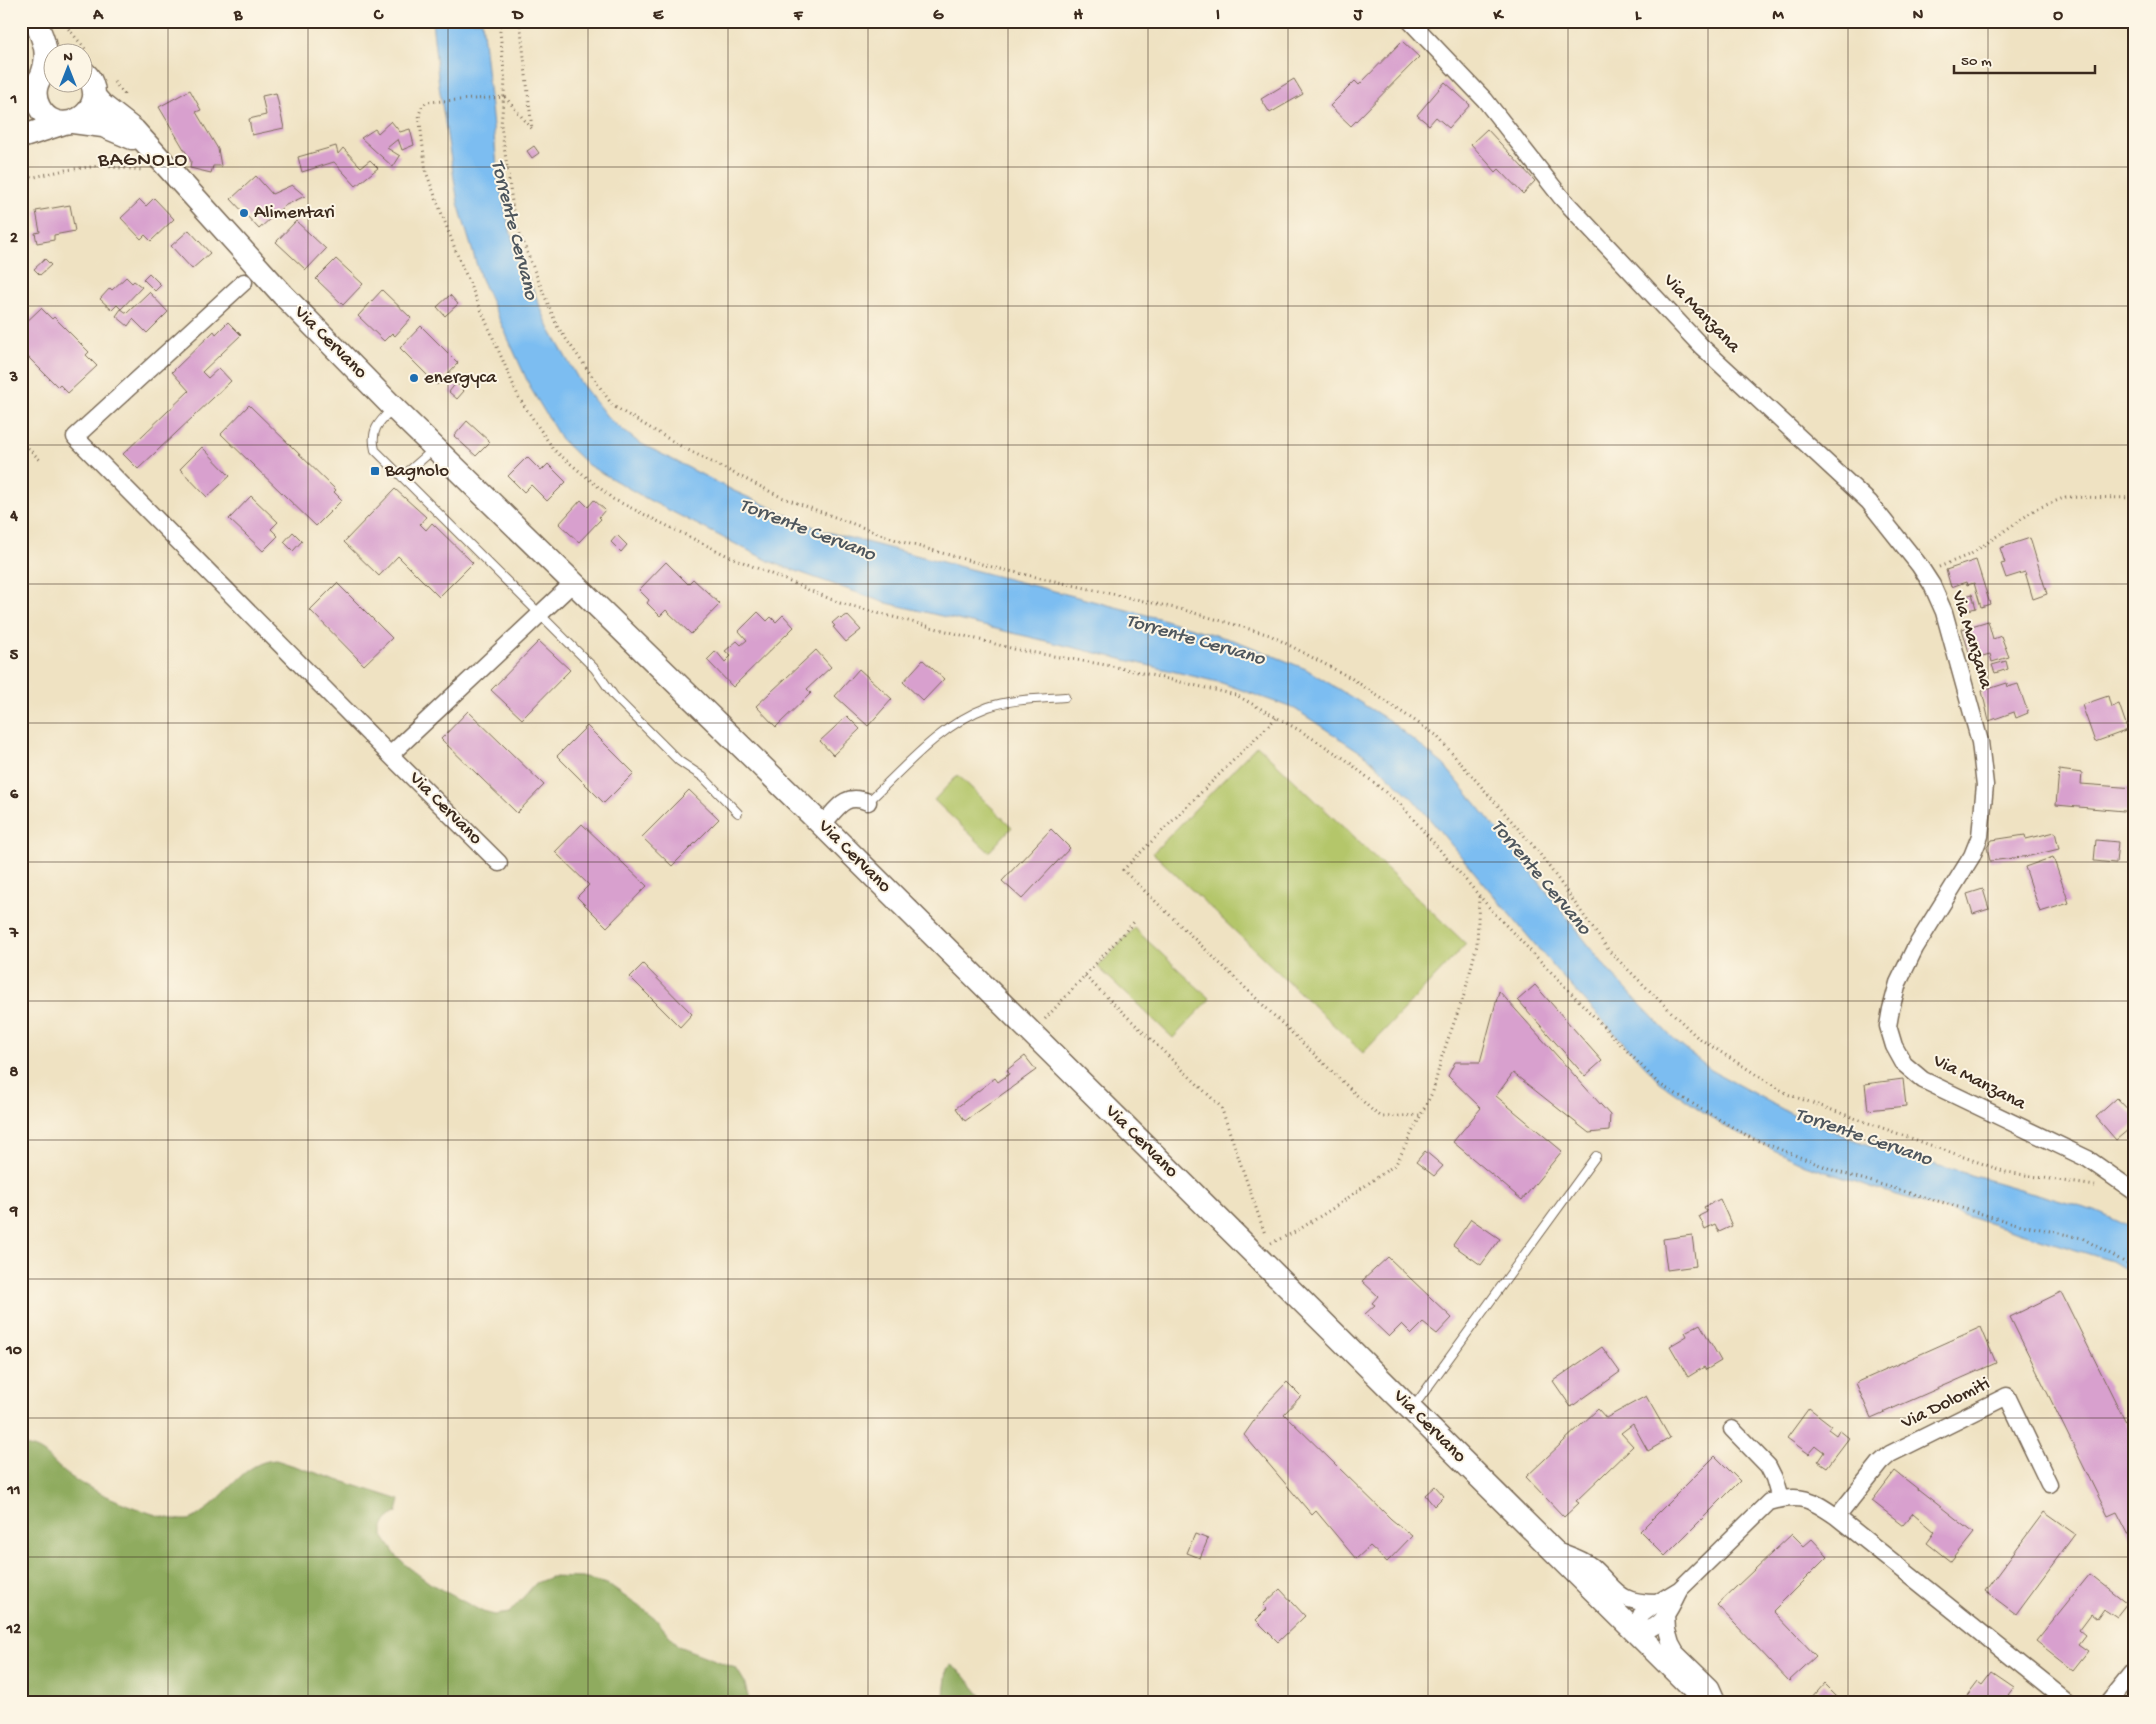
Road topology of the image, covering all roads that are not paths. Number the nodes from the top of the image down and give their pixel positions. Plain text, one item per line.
1 (35, 21) edge
2 (40, 21) edge
3 (1410, 21) edge
4 (66, 38) edge
5 (38, 86) edge
6 (92, 86) edge
7 (94, 96) junction
8 (69, 122) junction
9 (21, 138) edge
10 (148, 160) junction
11 (244, 282) dead end
12 (394, 408) junction
13 (435, 448) junction
14 (402, 477) junction
15 (573, 583) junction
16 (540, 614) junction
17 (1065, 697) dead end
18 (390, 755) junction
19 (868, 802) joint
20 (738, 813) dead end
21 (822, 825) junction
22 (500, 863) dead end
23 (1596, 1156) dead end
24 (2130, 1188) edge
25 (1412, 1410) junction
26 (1732, 1429) dead end
27 (2049, 1484) dead end
28 (1780, 1499) junction
29 (1837, 1518) junction
30 (1549, 1546) junction
31 (1661, 1608) junction
32 (1636, 1632) junction
33 (2135, 1670) edge
34 (1707, 1703) edge
35 (1718, 1703) edge
36 (2069, 1703) edge
37 (2108, 1703) edge

1 - 5 main road
2 - 4 main road
3 - 24 street, Via Manzana
5 - 8 main road
6 - 7 main road
7 - 8 main road
7 - 10 main road, Via Cervano
8 - 9 main road
8 - 10 main road
10 - 12 main road, Via Cervano
11 - 18 street, Via Cervano
12 - 13 main road, Via Cervano
12 - 14 lane
13 - 14 lane
13 - 15 main road, Via Cervano
14 - 16 lane
15 - 16 street
15 - 21 main road, Via Cervano
16 - 18 street
16 - 20 lane
17 - 19 lane
18 - 22 street, Via Cervano
19 - 21 street
21 - 25 main road, Via Cervano
23 - 25 lane
25 - 30 main road, Via Cervano
26 - 28 street
27 - 29 street, Via Dolomiti
28 - 29 street
28 - 31 street
29 - 36 street
30 - 31 street
30 - 32 main road, Via Cervano
31 - 32 street
31 - 35 street
32 - 34 main road, Via Cervano
33 - 37 street

